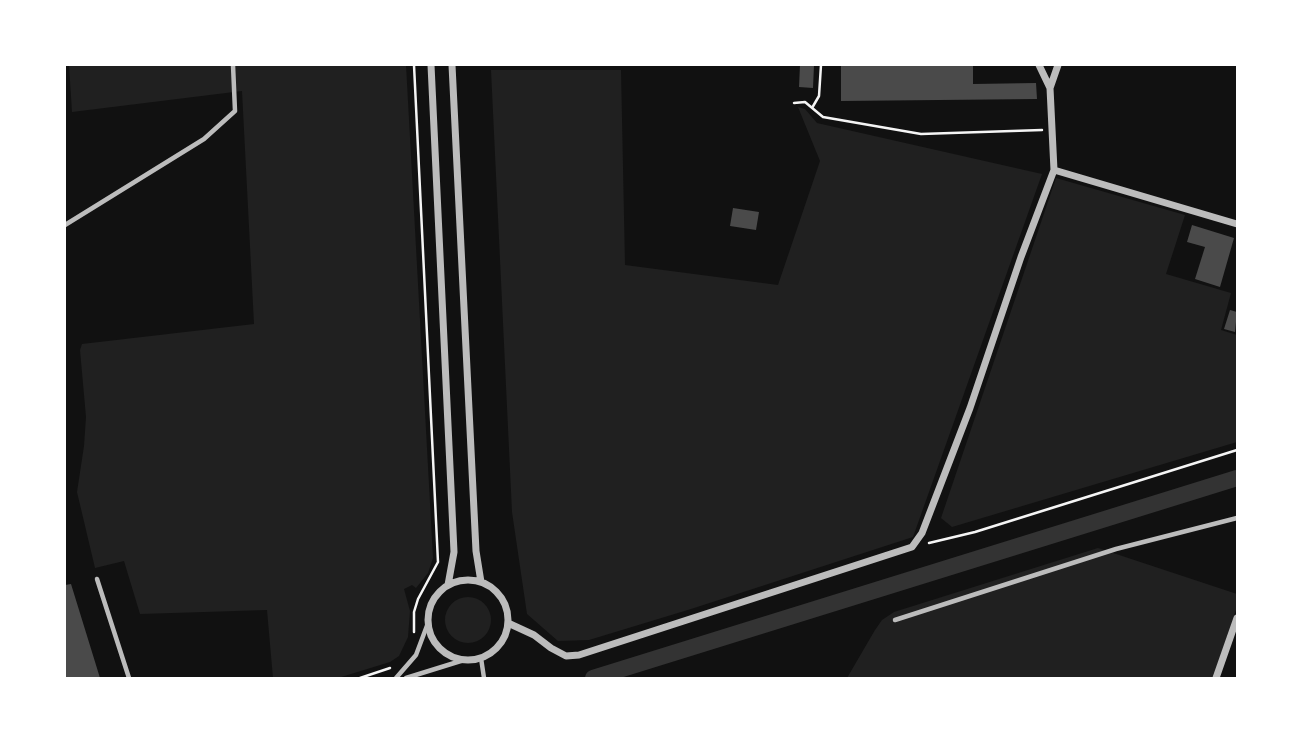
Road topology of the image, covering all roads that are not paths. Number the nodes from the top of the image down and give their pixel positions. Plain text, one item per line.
1 (233, 65) edge
2 (431, 65) edge
3 (452, 65) edge
4 (1039, 65) edge
5 (1058, 65) edge
6 (1051, 88) junction
7 (1054, 170) junction
8 (1237, 224) edge
9 (65, 225) edge
10 (1237, 518) edge
11 (97, 579) dead end
12 (481, 582) junction
13 (448, 585) junction
14 (1237, 618) edge
15 (895, 620) dead end
16 (428, 623) junction
17 (508, 623) junction
18 (481, 658) junction
19 (464, 660) junction
20 (129, 678) edge
21 (396, 678) edge
22 (406, 678) edge
23 (484, 678) edge
24 (1216, 678) edge

1 - 9 lane
2 - 13 street
3 - 12 street
4 - 6 street
5 - 6 street
6 - 7 street
7 - 8 street
7 - 17 street
10 - 15 lane
11 - 20 lane
12 - 13 street
12 - 17 street
13 - 16 street
14 - 24 street
16 - 19 street
16 - 21 lane
17 - 18 street
18 - 19 street
18 - 23 lane
19 - 22 lane

